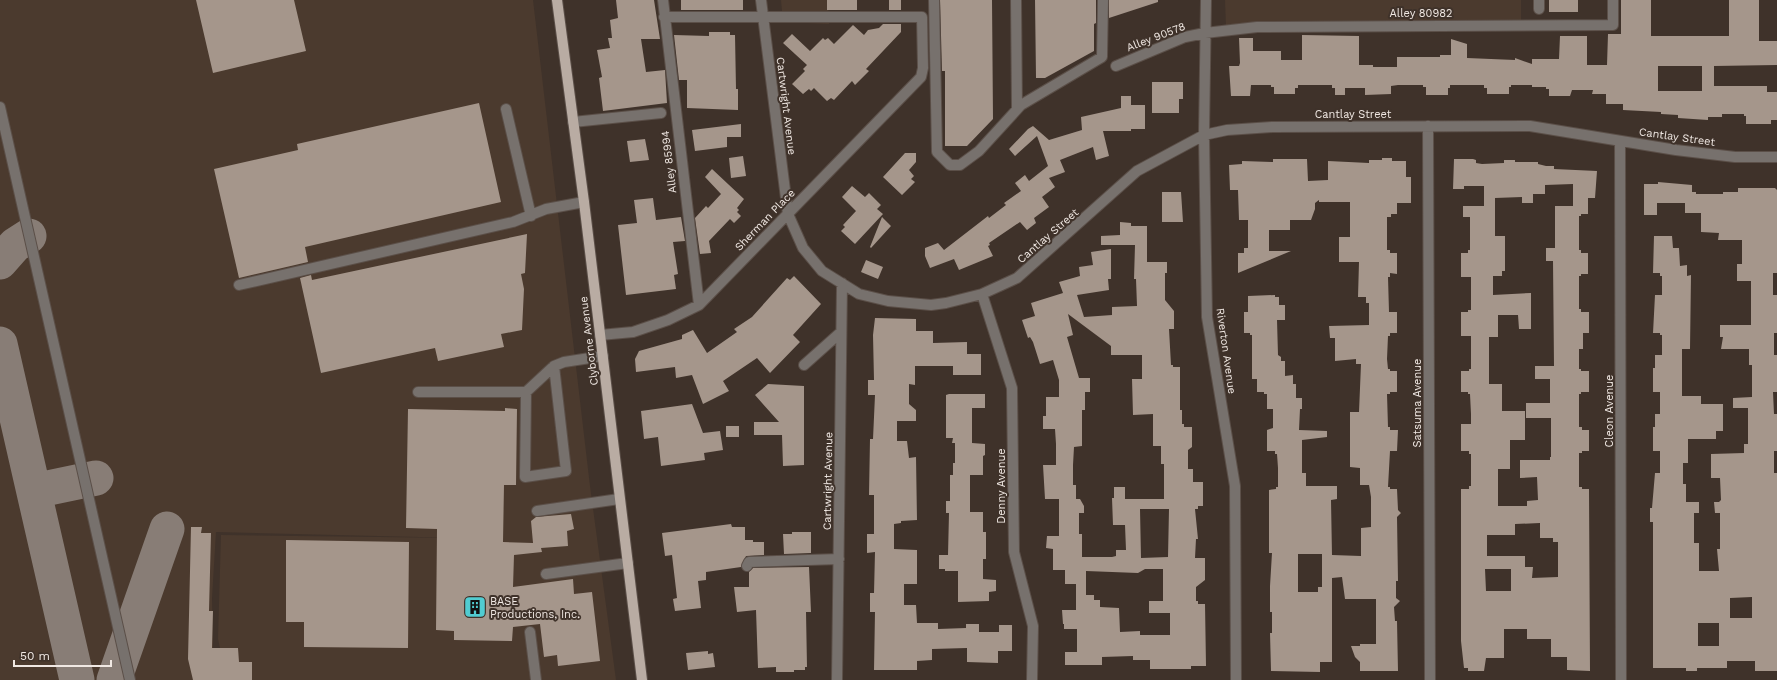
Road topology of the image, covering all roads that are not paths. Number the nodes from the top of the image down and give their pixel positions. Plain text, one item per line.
1 (558, 0) edge
2 (663, 0) edge
3 (761, 0) edge
4 (934, 0) edge
5 (1016, 0) edge
6 (1103, 0) edge
7 (1206, 0) edge
8 (1613, 0) edge
9 (762, 16) junction
10 (664, 17) junction
11 (1205, 33) junction
12 (1116, 66) dead end
13 (0, 107) edge
14 (506, 109) dead end
15 (1017, 109) junction
16 (661, 113) dead end
17 (573, 122) junction
18 (1428, 126) junction
19 (1204, 134) junction
20 (1620, 141) junction
21 (1777, 157) edge
22 (584, 202) junction
23 (788, 214) junction
24 (531, 216) junction
25 (842, 283) junction
26 (239, 285) dead end
27 (982, 294) junction
28 (699, 305) junction
29 (841, 332) junction
30 (600, 335) junction
31 (603, 356) junction
32 (804, 365) dead end
33 (554, 366) junction
34 (418, 392) dead end
35 (526, 392) junction
36 (619, 499) junction
37 (537, 511) dead end
38 (839, 560) junction
39 (628, 563) junction
40 (747, 566) dead end
41 (546, 574) dead end
42 (530, 632) dead end
43 (130, 680) edge
44 (536, 680) edge
45 (642, 680) edge
46 (837, 680) edge
47 (1032, 680) edge
48 (1236, 680) edge
49 (1430, 680) edge
50 (1621, 680) edge

1 - 17 main road, Clyborne Avenue
2 - 10 street, Alley 85994
3 - 9 street, Cartwright Avenue
4 - 15 street
5 - 15 street
6 - 15 street
7 - 11 street, Riverton Avenue
8 - 11 street, Alley 80982
9 - 10 street
9 - 23 street, Cartwright Avenue
9 - 23 street, Sherman Place
10 - 28 street, Alley 85994
11 - 12 street, Alley 90578
11 - 19 street, Riverton Avenue
13 - 43 street
14 - 24 street
16 - 17 street
17 - 22 main road, Clyborne Avenue
18 - 19 street, Cantlay Street
18 - 20 street, Cantlay Street
18 - 49 street, Satsuma Avenue
19 - 27 street, Cantlay Street
19 - 48 street, Riverton Avenue
20 - 21 street, Cantlay Street
20 - 50 street, Cleon Avenue
22 - 24 street
22 - 30 main road, Clyborne Avenue
23 - 25 street, Cartwright Avenue
23 - 28 street, Sherman Place
24 - 26 street
25 - 27 street, Cantlay Street
25 - 29 street, Cartwright Avenue
27 - 47 street, Denny Avenue
28 - 30 street, Sherman Place
29 - 32 street
29 - 38 street, Cartwright Avenue
30 - 31 main road, Clyborne Avenue
31 - 33 street
31 - 36 main road, Clyborne Avenue
33 - 35 street
33 - 35 street
34 - 35 street
36 - 37 street
36 - 39 main road, Clyborne Avenue
38 - 40 street
38 - 46 street, Cartwright Avenue
39 - 41 street
39 - 45 main road, Clyborne Avenue
42 - 44 street

